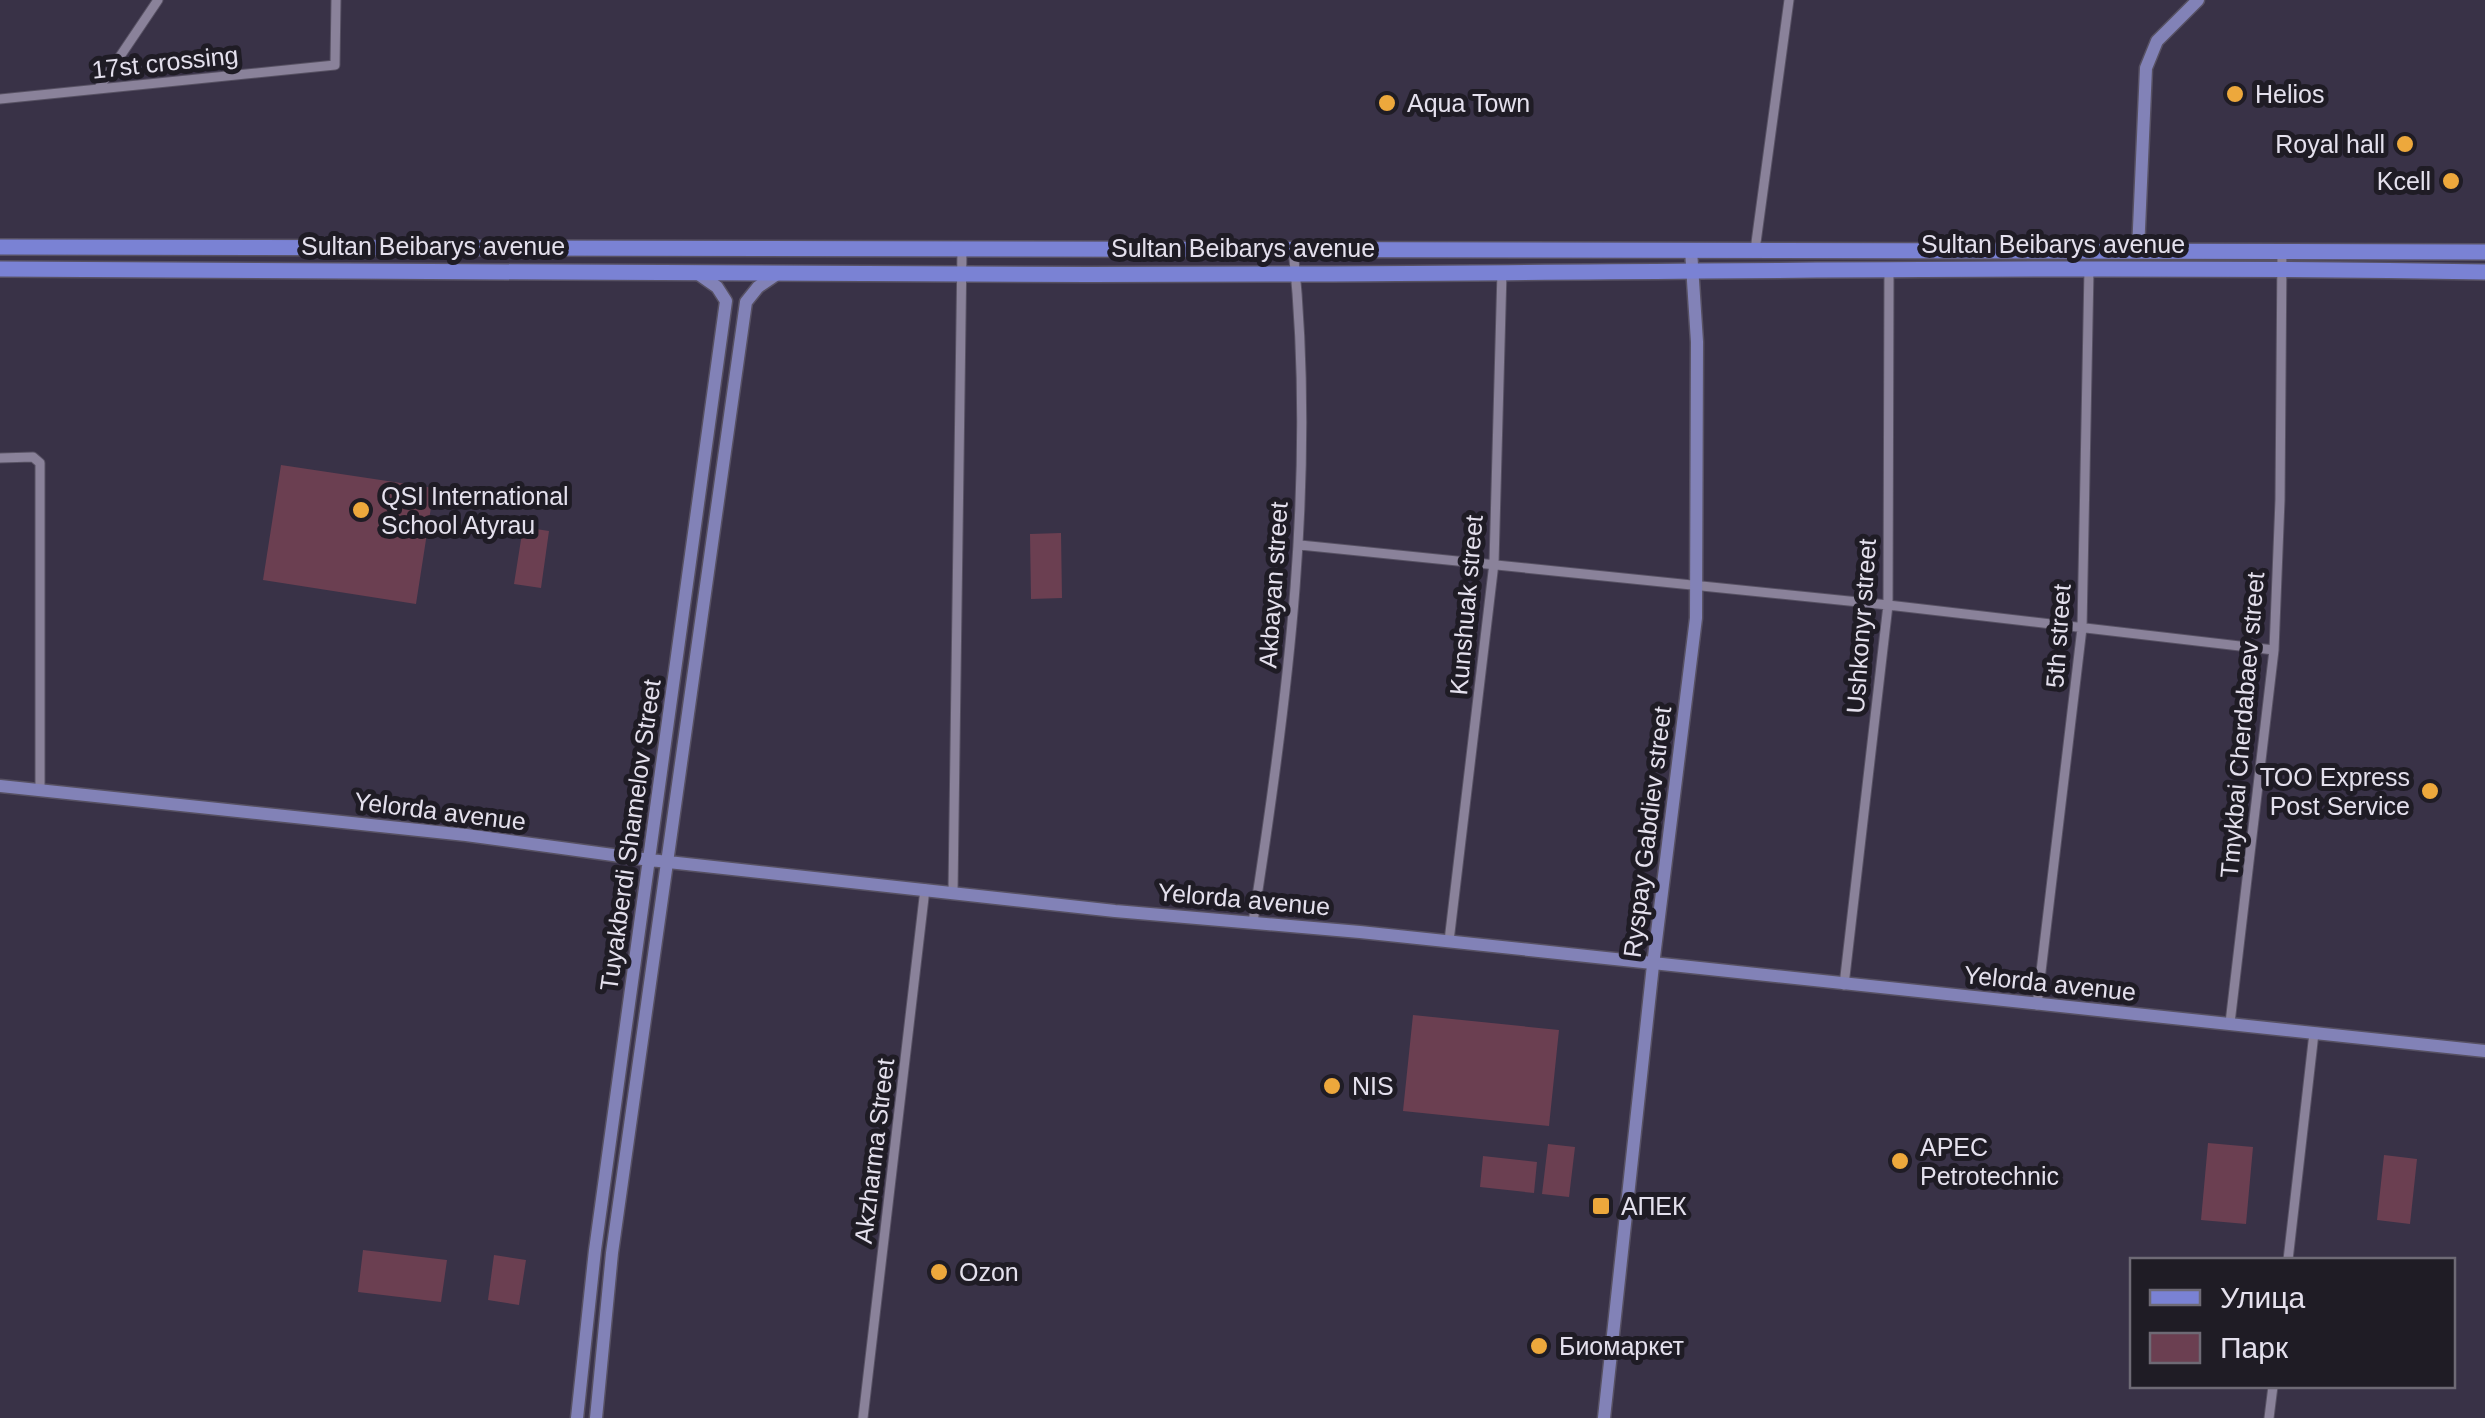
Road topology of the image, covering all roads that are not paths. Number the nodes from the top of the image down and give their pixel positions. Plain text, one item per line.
1 (158, 0) edge
2 (336, 0) edge
3 (1789, 0) edge
4 (2198, 0) edge
5 (98, 89) junction
6 (0, 99) edge
7 (0, 246) edge
8 (1293, 249) junction
9 (962, 250) junction
10 (1690, 250) junction
11 (1755, 250) junction
12 (2282, 250) junction
13 (2138, 251) junction
14 (2485, 252) edge
15 (1889, 268) junction
16 (0, 269) edge
17 (2089, 269) junction
18 (2282, 270) junction
19 (695, 272) junction
20 (962, 272) junction
21 (1502, 272) junction
22 (1692, 272) junction
23 (2485, 272) edge
24 (778, 274) junction
25 (1296, 274) junction
26 (0, 458) edge
27 (1300, 545) junction
28 (1494, 563) junction
29 (1696, 588) junction
30 (1888, 605) junction
31 (2082, 628) junction
32 (2274, 650) junction
33 (0, 786) edge
34 (40, 791) junction
35 (650, 860) junction
36 (669, 862) junction
37 (925, 889) junction
38 (954, 891) junction
39 (1253, 922) junction
40 (1449, 942) junction
41 (1654, 965) junction
42 (1844, 985) junction
43 (2037, 1004) junction
44 (2230, 1023) junction
45 (2314, 1033) junction
46 (2485, 1051) edge
47 (2288, 1258) edge
48 (2273, 1388) edge
49 (577, 1418) edge
50 (596, 1418) edge
51 (863, 1418) edge
52 (1604, 1418) edge
53 (2269, 1418) edge

1 - 5 street
2 - 5 street, 17st crossing
3 - 11 street
4 - 13 street
5 - 6 street, 17st crossing
7 - 9 main road, Sultan Beibarys avenue
8 - 9 main road, Sultan Beibarys avenue
8 - 10 main road, Sultan Beibarys avenue
8 - 25 street, Akbayan street
9 - 20 street
10 - 11 main road, Sultan Beibarys avenue
10 - 22 street, Ryspay Gabdiev street
11 - 13 main road, Sultan Beibarys avenue
12 - 13 main road, Sultan Beibarys avenue
12 - 14 main road, Sultan Beibarys avenue
12 - 18 street, Tmykbai Cherdabaev street
15 - 17 main road, Sultan Beibarys avenue
15 - 22 main road, Sultan Beibarys avenue
15 - 30 street, Ushkonyr street
16 - 19 main road, Sultan Beibarys avenue
17 - 18 main road, Sultan Beibarys avenue
17 - 31 street, 5th street
18 - 23 main road, Sultan Beibarys avenue
18 - 32 street, Tmykbai Cherdabaev street
19 - 24 main road, Sultan Beibarys avenue
19 - 35 street, Tuyakberdi Shamelov Street
20 - 24 main road, Sultan Beibarys avenue
20 - 25 main road, Sultan Beibarys avenue
20 - 38 street
21 - 22 main road, Sultan Beibarys avenue
21 - 25 main road, Sultan Beibarys avenue
21 - 28 street, Kunshuak street
22 - 29 street, Ryspay Gabdiev street
24 - 36 street, Tuyakberdi Shamelov Street
25 - 27 street, Akbayan street
26 - 34 street
27 - 28 street
27 - 39 street, Akbayan street
28 - 29 street
28 - 40 street, Kunshuak street
29 - 30 street
29 - 41 street, Ryspay Gabdiev street
30 - 31 street
30 - 42 street, Ushkonyr street
31 - 32 street
31 - 43 street, 5th street
32 - 44 street, Tmykbai Cherdabaev street
33 - 34 street, Yelorda avenue
34 - 35 street, Yelorda avenue
35 - 36 street, Yelorda avenue
35 - 49 street, Tuyakberdi Shamelov Street
36 - 37 street, Yelorda avenue
36 - 50 street, Tuyakberdi Shamelov Street
37 - 38 street, Yelorda avenue
37 - 51 street, Akzharma Street
38 - 39 street, Yelorda avenue
39 - 40 street, Yelorda avenue
40 - 41 street, Yelorda avenue
41 - 42 street, Yelorda avenue
41 - 52 street, Ryspay Gabdiev street
42 - 43 street, Yelorda avenue
43 - 44 street, Yelorda avenue
44 - 45 street, Yelorda avenue
45 - 46 street, Yelorda avenue
45 - 47 street
48 - 53 street

